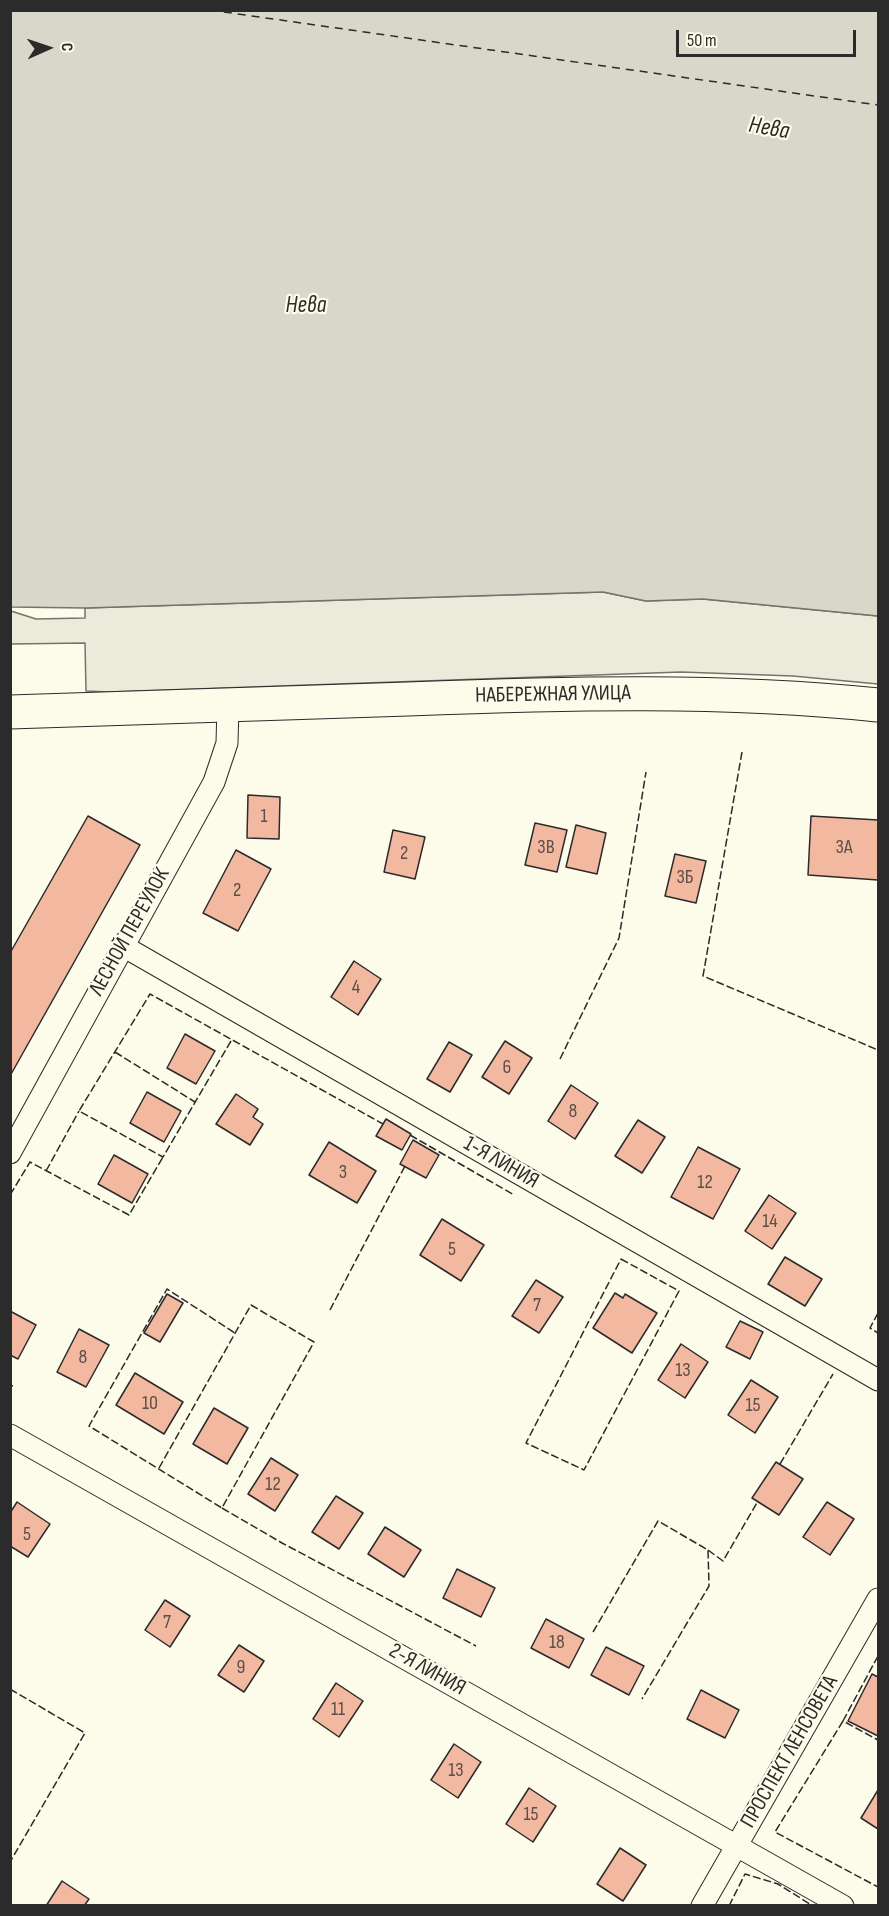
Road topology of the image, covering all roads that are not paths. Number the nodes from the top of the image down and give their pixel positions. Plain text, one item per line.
1 (228, 705) junction
2 (879, 705) edge
3 (10, 712) edge
4 (123, 946) junction
5 (10, 1153) edge
6 (879, 1380) edge
7 (10, 1435) edge
8 (879, 1599) edge
9 (736, 1845) junction
10 (702, 1905) edge
11 (843, 1905) edge

1 - 2 main road, НАБЕРЕЖНАЯ УЛИЦА
1 - 3 main road, НАБЕРЕЖНАЯ УЛИЦА
1 - 4 street, ЛЕСНОЙ ПЕРЕУЛОК
4 - 5 street, ЛЕСНОЙ ПЕРЕУЛОК
4 - 6 street, 1-Я ЛИНИЯ
7 - 9 street, 2-Я ЛИНИЯ
8 - 9 street, ПРОСПЕКТ ЛЕНСОВЕТА
9 - 10 street, ПРОСПЕКТ ЛЕНСОВЕТА
9 - 11 street, 2-Я ЛИНИЯ

